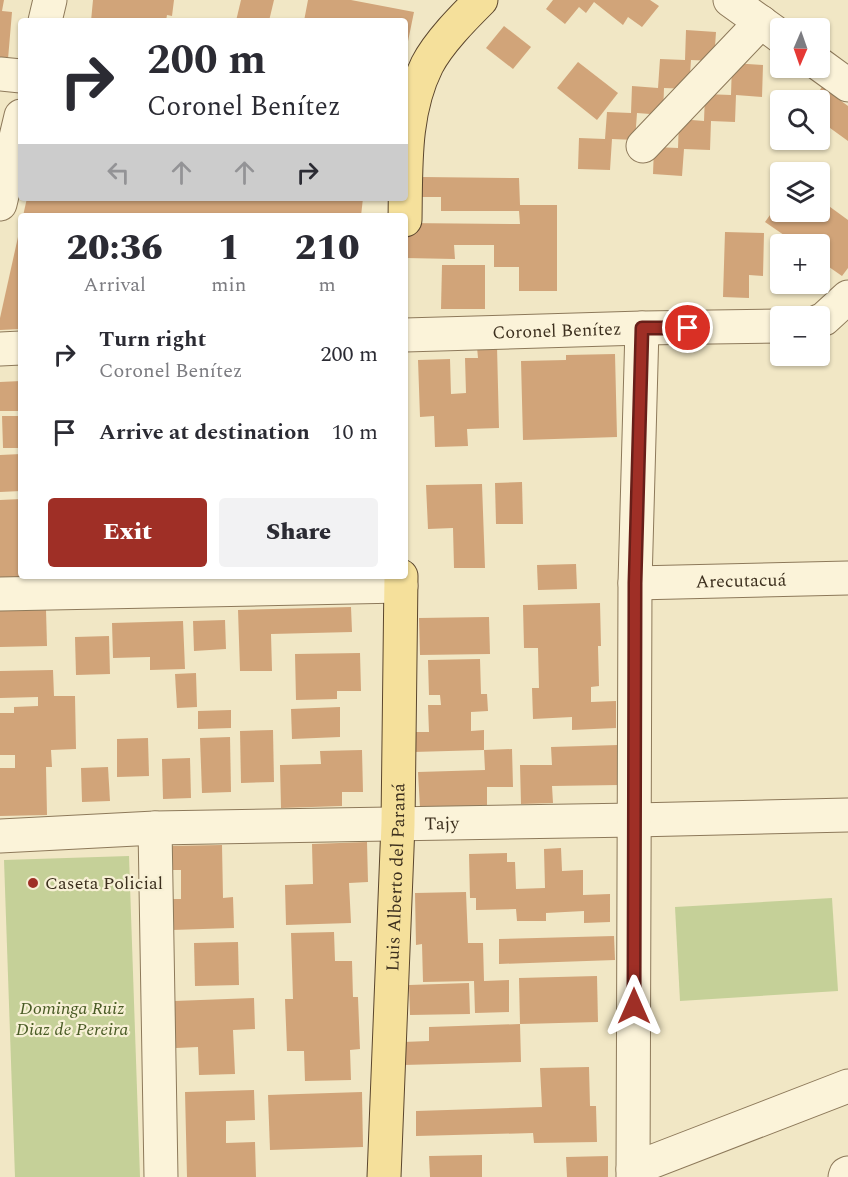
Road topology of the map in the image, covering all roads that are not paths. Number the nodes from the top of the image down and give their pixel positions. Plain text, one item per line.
1 (50, 0) edge
2 (481, 0) edge
3 (730, 0) edge
4 (46, 18) edge
5 (770, 28) edge
6 (770, 30) edge
7 (830, 72) edge
8 (0, 74) edge
9 (18, 76) edge
10 (848, 85) edge
11 (408, 113) edge
12 (18, 129) edge
13 (644, 146) dead end
14 (0, 204) edge
15 (848, 297) edge
16 (830, 314) edge
17 (770, 326) edge
18 (642, 328) junction
19 (408, 335) edge
20 (18, 348) edge
21 (0, 349) edge
22 (848, 579) edge
23 (401, 581) edge
24 (635, 583) junction
25 (0, 594) edge
26 (848, 815) edge
27 (635, 820) junction
28 (399, 824) junction
29 (155, 828) junction
30 (0, 836) edge
31 (848, 1086) edge
32 (633, 1173) edge
33 (848, 1173) edge
34 (161, 1177) edge
35 (384, 1177) edge
36 (845, 1177) edge

1 - 4 street
2 - 11 main road
3 - 5 street
6 - 13 street
7 - 10 street
8 - 9 street
12 - 14 street
15 - 16 street
17 - 18 street, Coronel Benítez
18 - 19 street, Coronel Benítez
18 - 24 street
20 - 21 street
22 - 24 street, Arecutacuá
23 - 25 street
23 - 28 main road, Luis Alberto del Paraná
24 - 27 street
26 - 27 street, Tajy
27 - 28 street, Tajy
27 - 32 street
28 - 29 street, Tajy
28 - 35 main road, Luis Alberto del Paraná
29 - 30 street, Tajy
29 - 34 street
31 - 32 street
33 - 36 street

